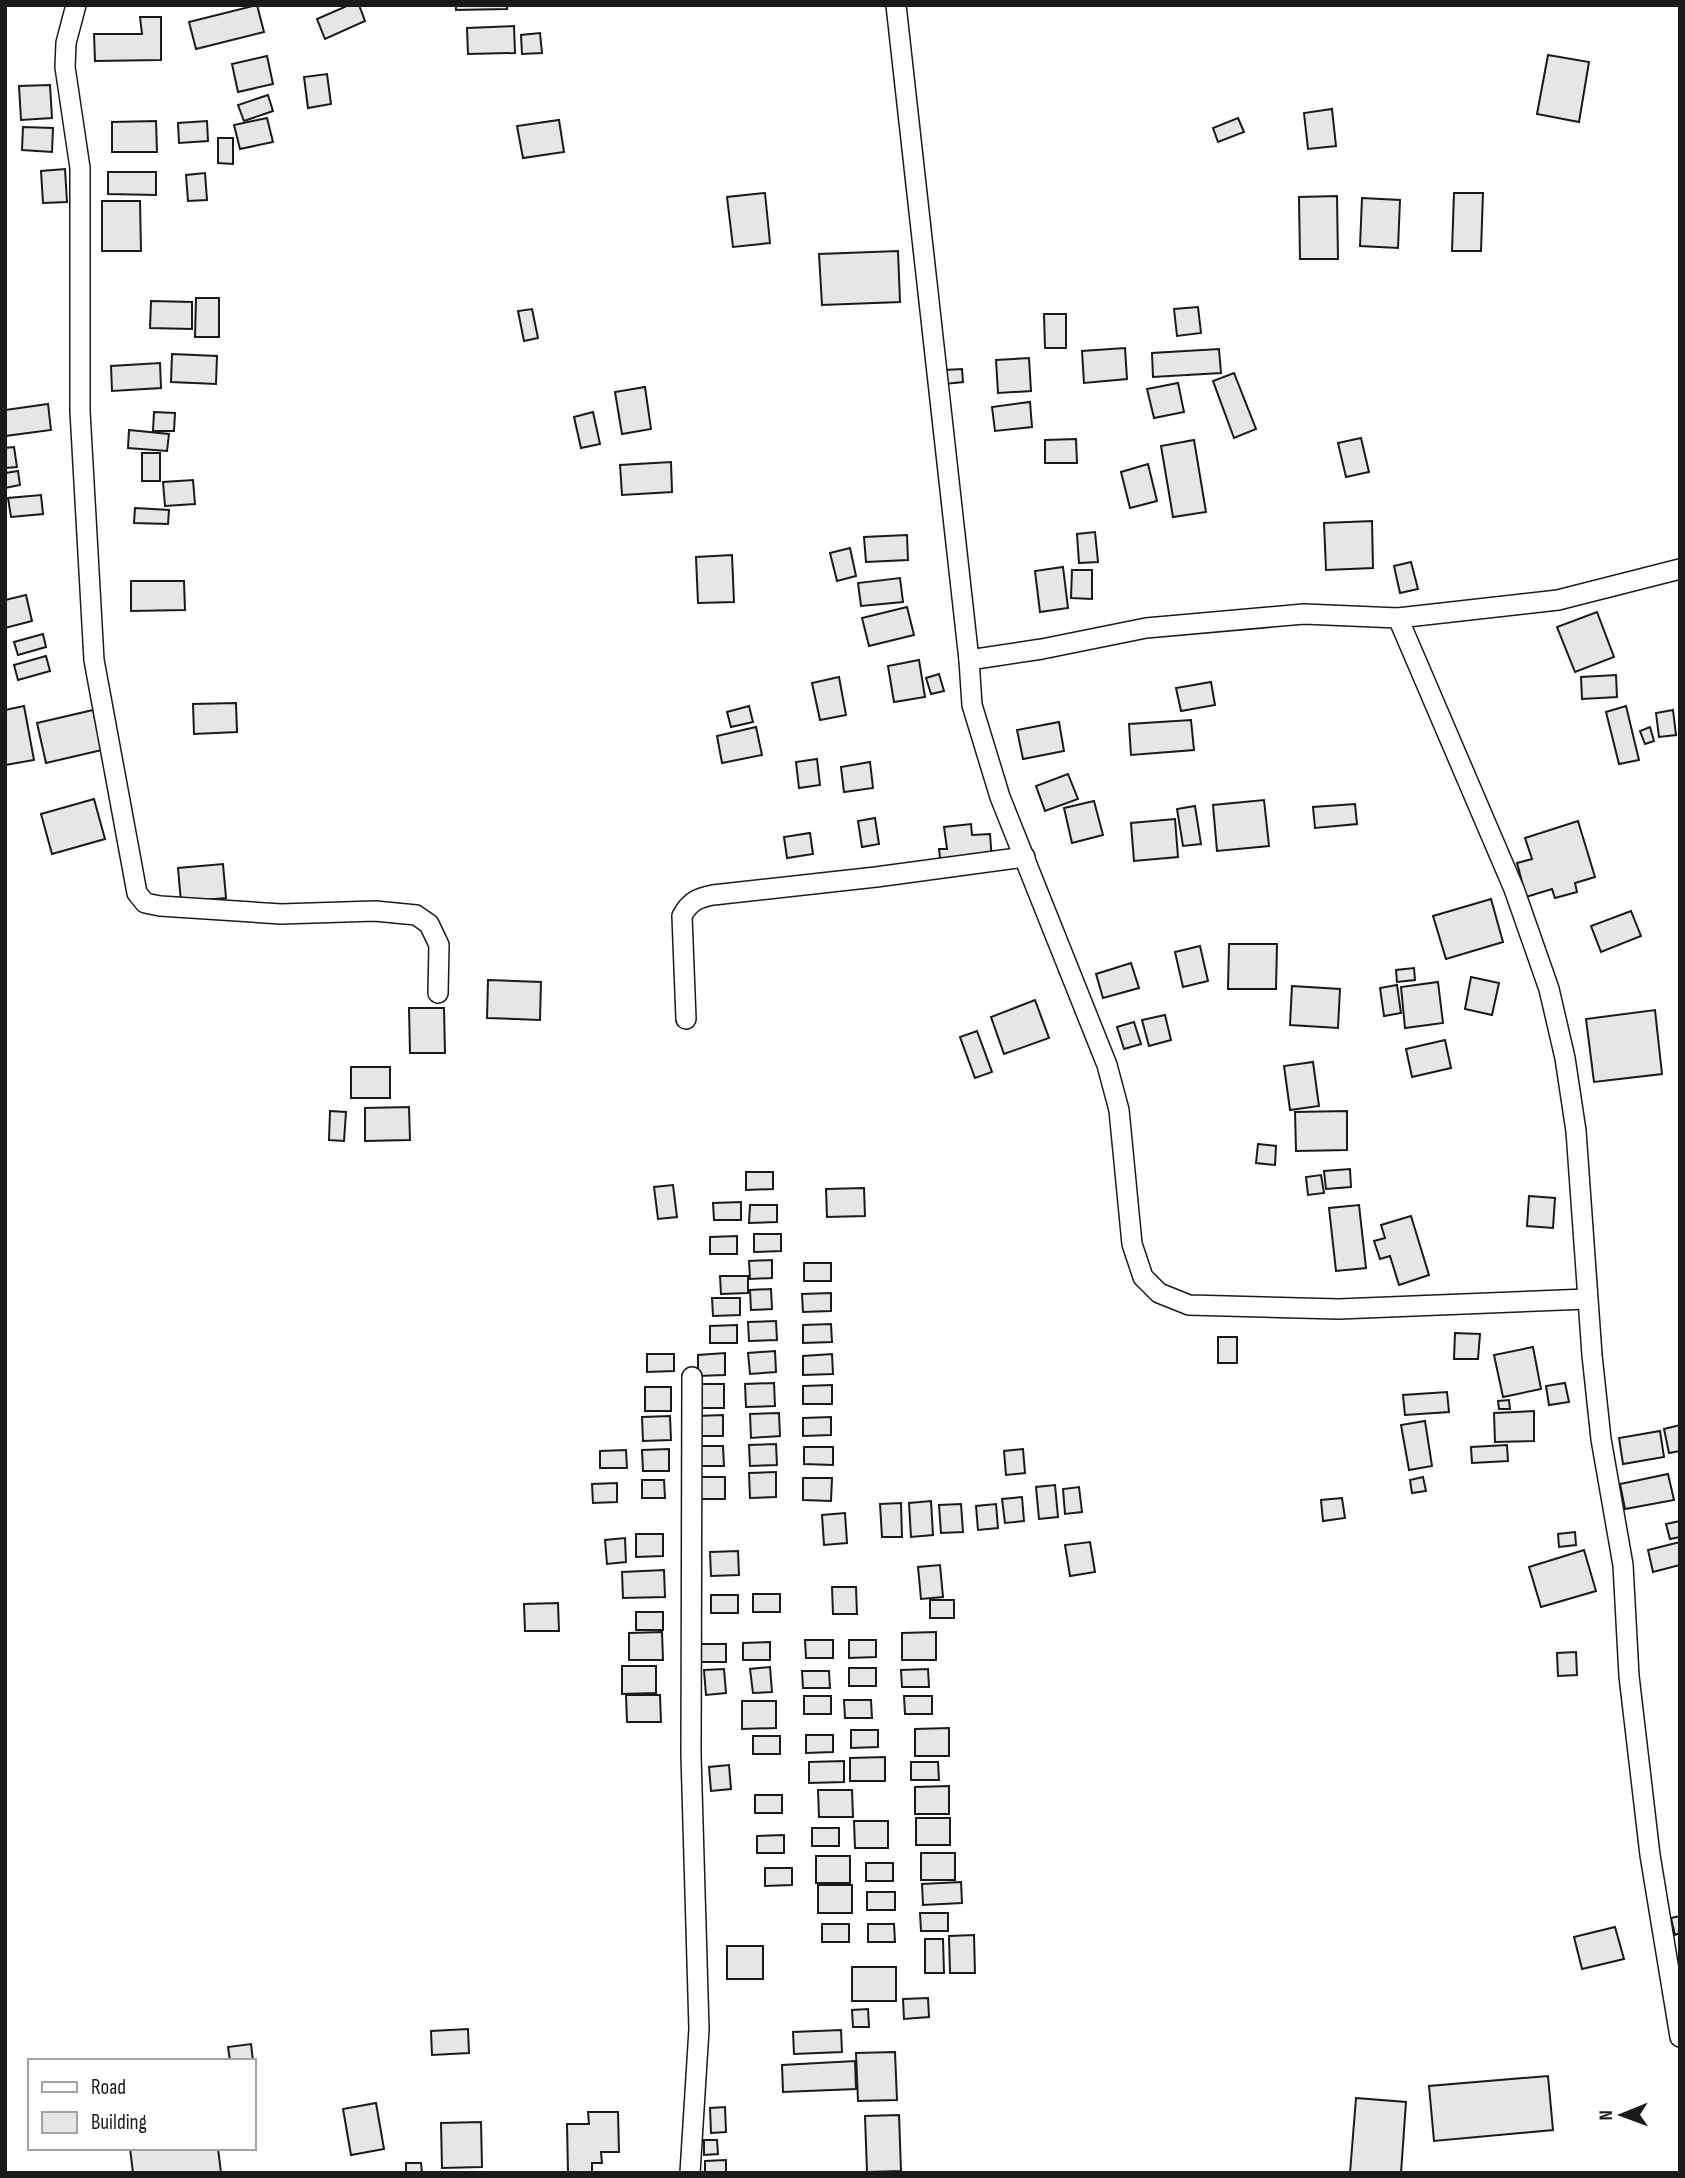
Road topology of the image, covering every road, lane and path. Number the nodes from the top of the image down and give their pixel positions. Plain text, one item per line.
1 (76, 5) edge
2 (896, 5) edge
3 (1680, 569) edge
4 (1398, 618) junction
5 (969, 660) junction
6 (1025, 857) junction
7 (438, 993) dead end
8 (686, 1019) dead end
9 (1587, 1299) junction
10 (692, 1377) dead end
11 (1680, 2036) edge
12 (691, 2173) edge

1 - 7 street
2 - 5 street
3 - 4 street
4 - 5 street
4 - 9 street
5 - 6 street
6 - 8 street
6 - 9 street
9 - 11 street
10 - 12 street

